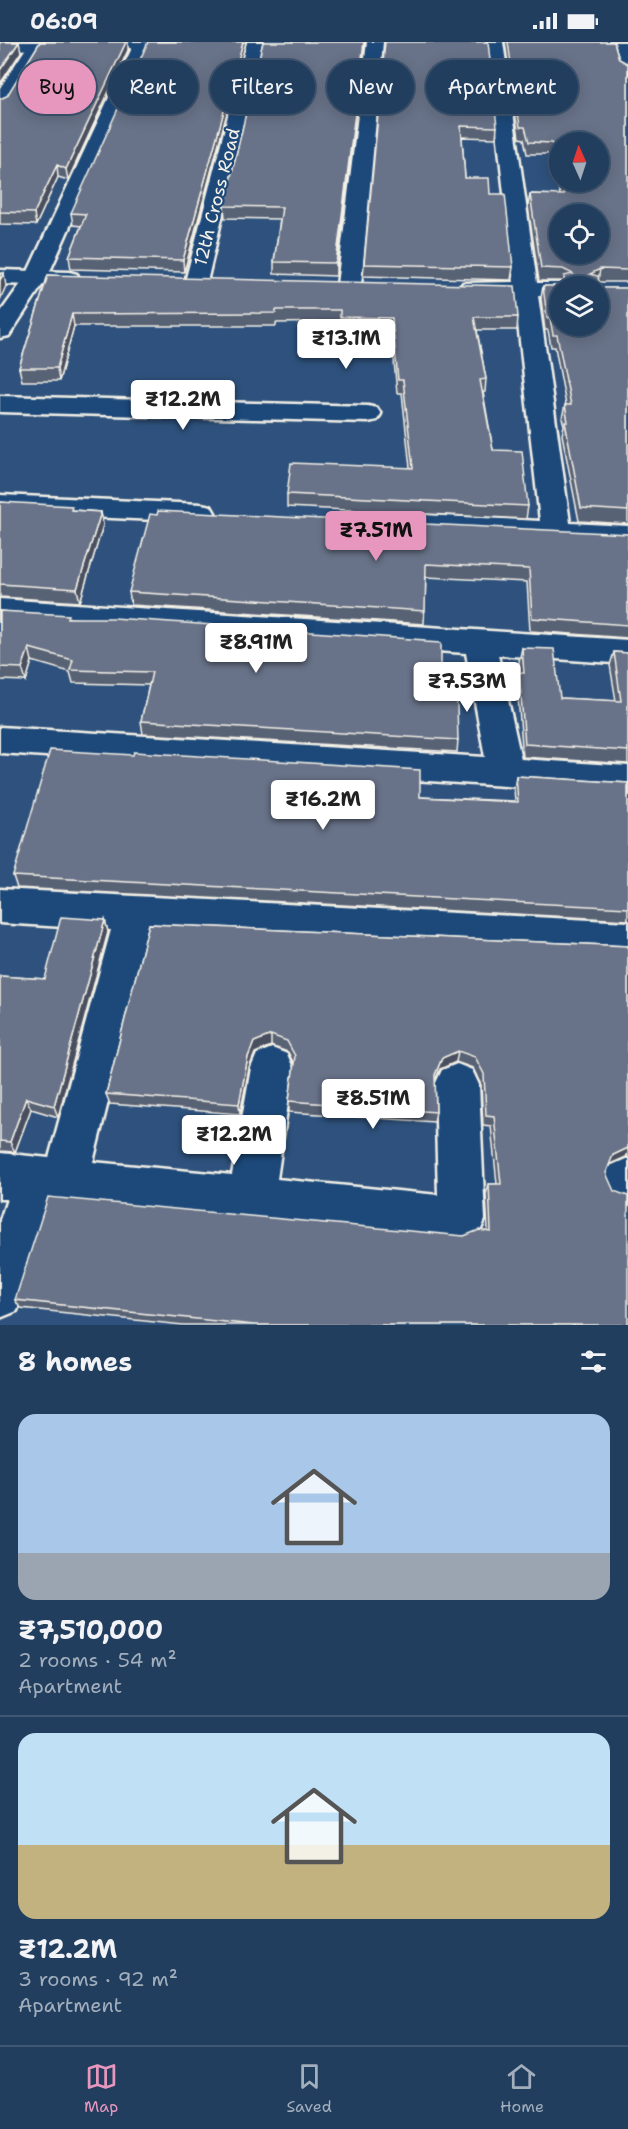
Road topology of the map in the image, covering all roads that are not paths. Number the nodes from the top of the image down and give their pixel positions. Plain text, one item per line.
1 (172, 42) edge
2 (255, 42) edge
3 (375, 42) edge
4 (495, 42) edge
5 (618, 42) edge
6 (142, 43) edge
7 (37, 44) edge
8 (0, 45) edge
9 (628, 69) edge
10 (0, 102) edge
11 (0, 277) edge
12 (36, 278) junction
13 (93, 280) edge
14 (220, 282) edge
15 (326, 285) edge
16 (349, 285) junction
17 (373, 286) edge
18 (454, 287) edge
19 (525, 289) junction
20 (549, 290) edge
21 (0, 331) edge
22 (0, 404) edge
23 (368, 414) dead end
24 (0, 504) edge
25 (225, 514) edge
26 (355, 521) edge
27 (556, 530) junction
28 (628, 536) edge
29 (0, 610) edge
30 (480, 643) junction
31 (628, 652) edge
32 (0, 740) edge
33 (506, 774) junction
34 (628, 780) edge
35 (0, 906) edge
36 (135, 915) junction
37 (628, 939) edge
38 (272, 1068) dead end
39 (457, 1085) dead end
40 (34, 1179) edge
41 (251, 1200) junction
42 (0, 1294) edge

1 - 6 street
2 - 14 street, 12th Cross Road
3 - 16 street
4 - 19 street
5 - 9 street
6 - 7 street
6 - 12 street
7 - 8 street
7 - 10 street
11 - 12 street
12 - 13 street
12 - 21 street
15 - 16 street
16 - 17 street
18 - 19 street
19 - 20 street
19 - 27 street
22 - 23 street
24 - 25 street
26 - 27 street
27 - 28 street
29 - 30 street
30 - 31 street
30 - 33 street
32 - 33 street
33 - 34 street
35 - 36 street
36 - 37 street
36 - 40 street
38 - 41 street
39 - 41 street
40 - 41 street
40 - 42 street

